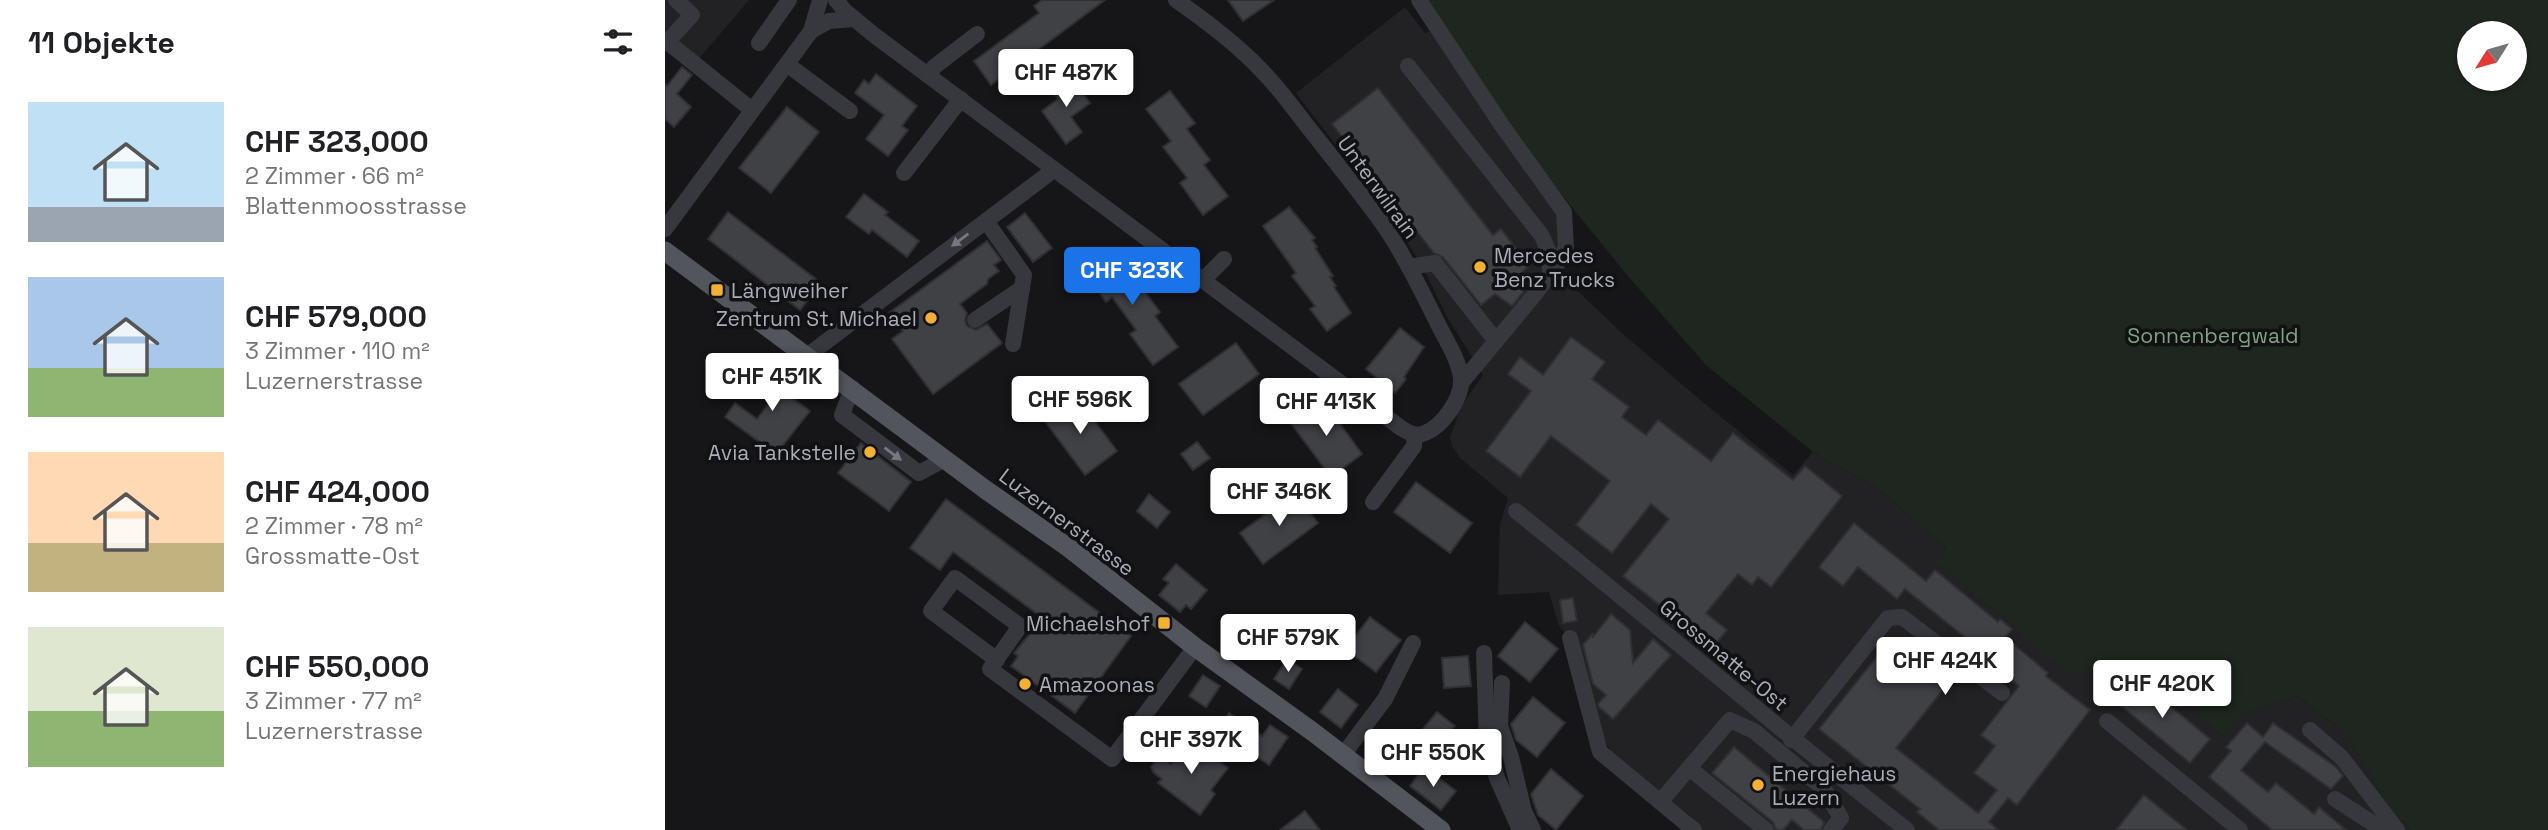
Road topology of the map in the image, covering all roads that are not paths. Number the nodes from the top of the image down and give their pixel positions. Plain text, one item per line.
1 (676, 0) edge
2 (789, 0) edge
3 (820, 0) edge
4 (836, 0) edge
5 (1176, 0) edge
6 (1419, 0) edge
7 (853, 19) junction
8 (811, 31) junction
9 (977, 34) dead end
10 (666, 41) edge
11 (759, 43) dead end
12 (787, 65) junction
13 (1408, 66) dead end
14 (929, 75) junction
15 (961, 99) junction
16 (753, 110) junction
17 (850, 111) dead end
18 (1052, 168) junction
19 (904, 173) dead end
20 (986, 221) junction
21 (665, 229) edge
22 (665, 251) edge
23 (1224, 259) dead end
24 (1409, 267) junction
25 (1550, 274) junction
26 (1203, 280) junction
27 (1022, 288) junction
28 (975, 320) dead end
29 (1496, 341) junction
30 (1013, 344) dead end
31 (807, 356) junction
32 (1462, 382) junction
33 (852, 388) junction
34 (1421, 434) junction
35 (945, 459) junction
36 (1373, 502) dead end
37 (1516, 511) dead end
38 (1570, 638) dead end
39 (1413, 643) dead end
40 (1195, 647) junction
41 (1484, 653) dead end
42 (997, 660) junction
43 (1502, 683) dead end
44 (2002, 693) dead end
45 (2107, 721) dead end
46 (2310, 730) dead end
47 (1791, 740) junction
48 (1343, 755) junction
49 (1689, 768) junction
50 (2335, 799) dead end
51 (1660, 802) junction
52 (1441, 830) edge
53 (1520, 830) edge
54 (1534, 830) edge
55 (1694, 830) edge
56 (1766, 830) edge
57 (1831, 830) edge
58 (1907, 830) edge
59 (2240, 830) edge
60 (2383, 830) edge
61 (2397, 830) edge

1 - 10 street
2 - 11 street
3 - 8 street
4 - 7 street
5 - 24 street, Unterwilrain
6 - 25 street
7 - 8 street
7 - 14 street
8 - 12 street
9 - 14 street
10 - 16 street
12 - 16 street
12 - 17 street
13 - 25 street
14 - 15 street
15 - 18 street
15 - 19 street
16 - 21 street
18 - 20 street
18 - 26 street
20 - 27 street
20 -> 31 street
22 - 31 main road, Luzernerstrasse
23 - 26 street
24 - 29 street
24 - 32 street, Unterwilrain
25 - 29 street
26 - 34 street
27 - 28 street
27 - 30 street
29 - 32 street
31 - 33 main road, Luzernerstrasse
32 - 34 street
33 - 35 main road, Luzernerstrasse
33 -> 35 street
34 - 36 street
35 - 40 main road, Luzernerstrasse
37 - 47 street, Grossmatte-Ost
38 - 51 street
39 - 48 street
40 - 42 street
40 - 48 main road, Luzernerstrasse
41 - 53 street
42 - 42 street
43 - 54 street
44 - 47 street
45 - 59 street
46 - 61 street
47 - 58 street, Grossmatte-Ost
48 - 52 main road, Luzernerstrasse
49 - 51 street
49 - 56 street
49 - 57 street
50 - 60 street
51 - 55 street

